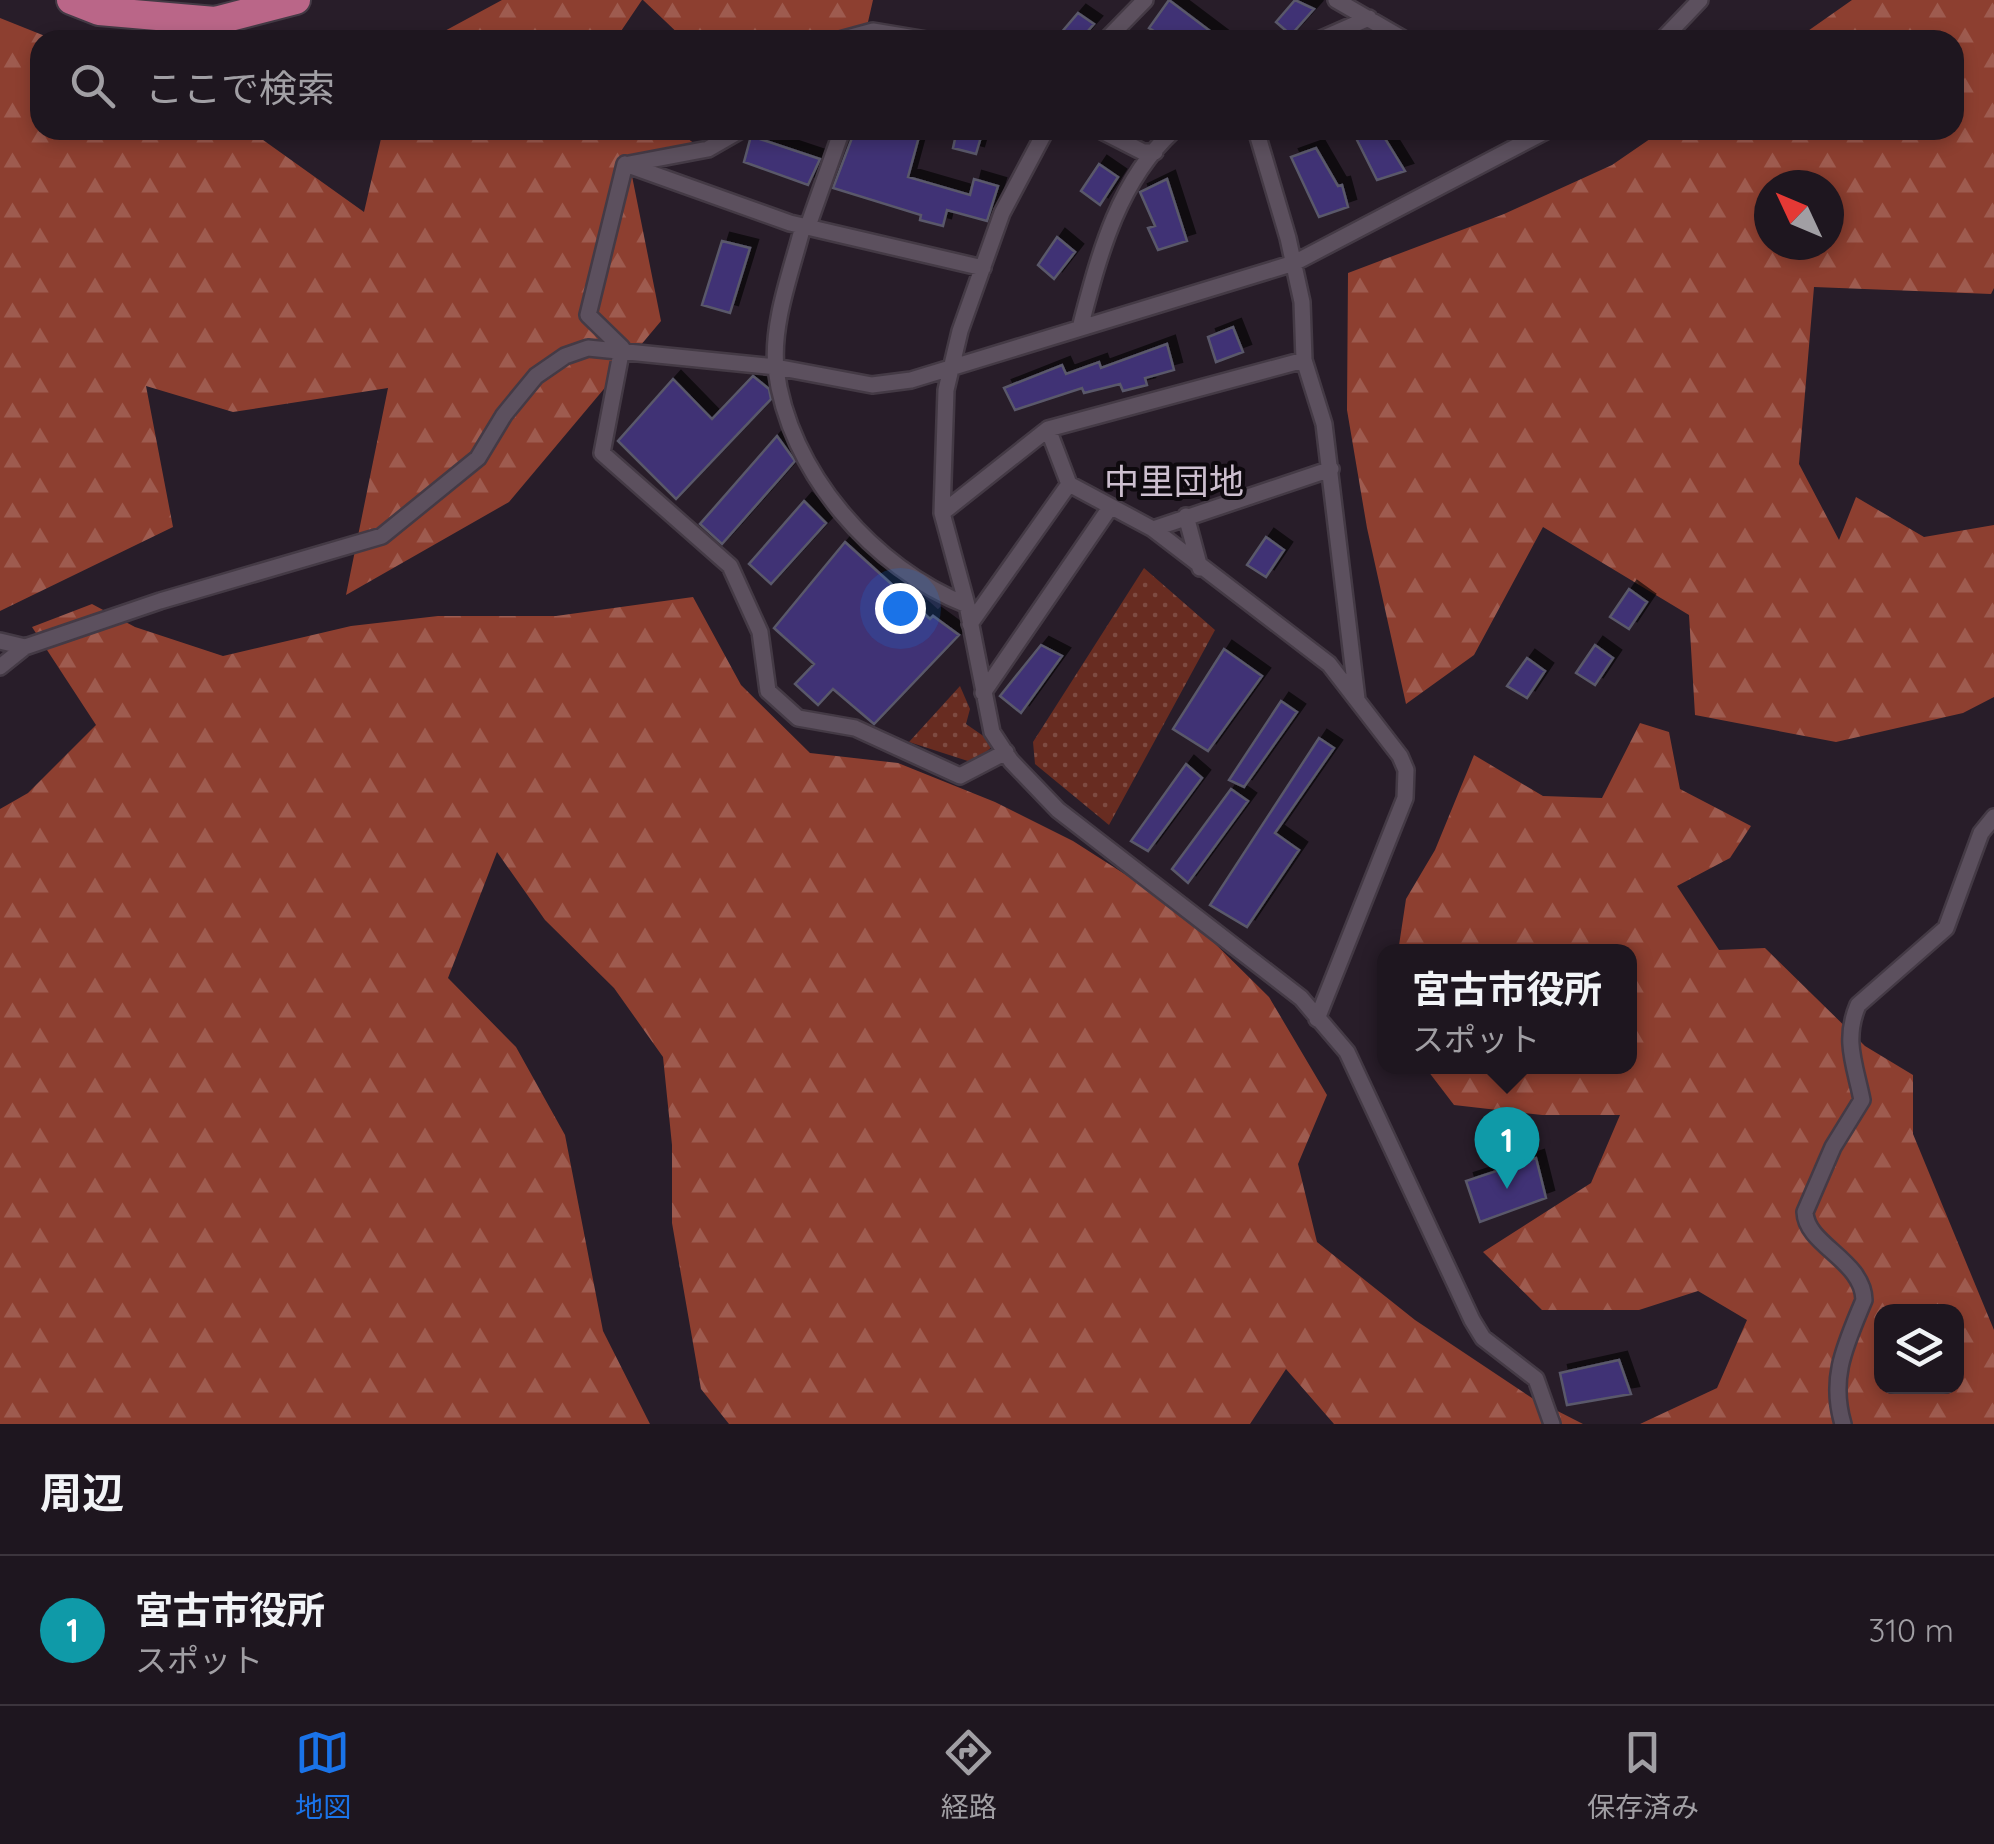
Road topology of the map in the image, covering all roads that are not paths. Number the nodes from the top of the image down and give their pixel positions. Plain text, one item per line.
1 (72, 0) edge
2 (296, 0) edge
3 (1145, 0) edge
4 (1336, 0) edge
5 (1700, 0) edge
6 (1370, 18) junction
7 (1116, 30) edge
8 (1342, 30) edge
9 (1389, 30) edge
10 (1672, 30) edge
11 (723, 140) edge
12 (838, 140) edge
13 (1041, 140) edge
14 (1120, 140) edge
15 (1165, 140) edge
16 (1259, 140) edge
17 (1509, 140) edge
18 (1155, 152) junction
19 (625, 164) junction
20 (805, 226) junction
21 (1294, 263) junction
22 (983, 268) junction
23 (1080, 328) junction
24 (622, 348) junction
25 (1304, 360) junction
26 (776, 368) junction
27 (949, 369) junction
28 (1048, 429) junction
29 (1331, 469) junction
30 (1069, 484) junction
31 (1109, 509) junction
32 (942, 512) junction
33 (1186, 516) junction
34 (1152, 529) junction
35 (1200, 568) junction
36 (967, 605) junction
37 (970, 624) junction
38 (0, 641) edge
39 (25, 647) junction
40 (0, 667) edge
41 (982, 693) junction
42 (1357, 699) junction
43 (1006, 752) junction
44 (1994, 817) edge
45 (1317, 1018) junction
46 (1552, 1424) edge
47 (1843, 1424) edge

1 - 2 highway
3 - 7 street
4 - 6 street
5 - 10 street
6 - 8 street
6 - 9 street
11 - 19 street
12 - 20 street
13 - 22 street
14 - 18 street
15 - 18 street
16 - 21 street
17 - 21 street
18 - 23 street
19 - 20 street
19 - 24 street
20 - 22 street
20 - 26 street
21 - 23 street
21 - 25 street
22 - 27 street
23 - 27 street
24 - 26 street
24 - 39 street
24 - 43 street
25 - 28 street
25 - 29 street
26 - 27 street
26 - 36 street
27 - 32 street
28 - 30 street
28 - 32 street
29 - 33 street
29 - 42 street
30 - 31 street
30 - 37 street
31 - 34 street
31 - 41 street
32 - 36 street
33 - 34 street
33 - 35 street
34 - 35 street
35 - 42 street
36 - 37 street
37 - 41 street
38 - 39 street
39 - 40 street
41 - 43 street
42 - 45 street
43 - 45 street
44 - 47 street
45 - 46 street

